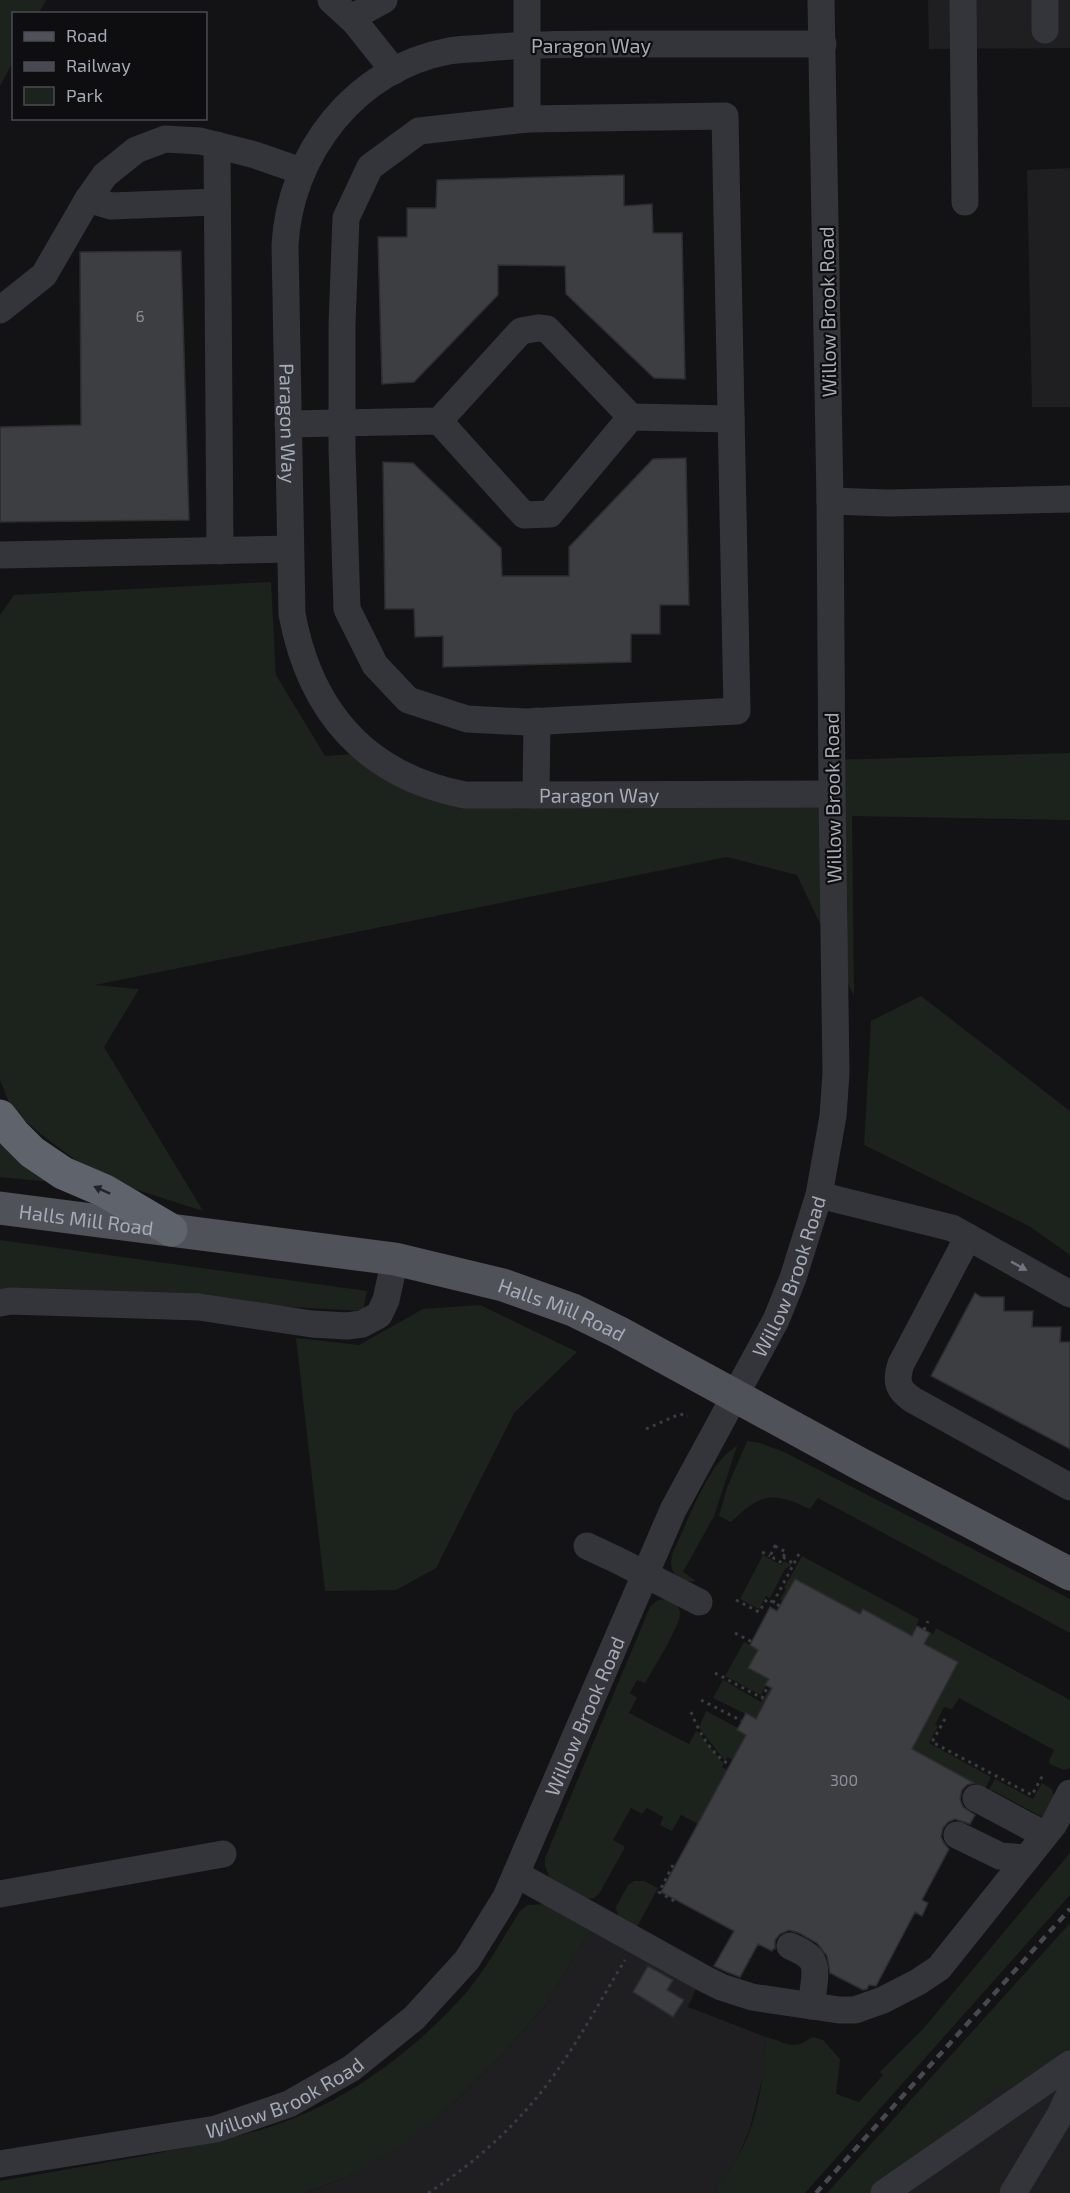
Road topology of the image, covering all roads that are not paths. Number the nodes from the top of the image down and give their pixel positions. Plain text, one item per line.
1 (331, 0) edge
2 (384, 0) edge
3 (527, 0) edge
4 (821, 0) edge
5 (963, 0) edge
6 (1044, 0) edge
7 (351, 18) junction
8 (1045, 30) dead end
9 (823, 44) junction
10 (527, 45) junction
11 (394, 71) junction
12 (527, 119) junction
13 (217, 145) junction
14 (301, 171) junction
15 (88, 199) junction
16 (216, 202) junction
17 (965, 202) dead end
18 (0, 310) edge
19 (631, 417) junction
20 (731, 419) junction
21 (439, 421) junction
22 (342, 423) junction
23 (288, 424) junction
24 (1070, 500) edge
25 (830, 501) junction
26 (290, 549) junction
27 (220, 551) junction
28 (0, 555) edge
29 (537, 720) junction
30 (832, 794) junction
31 (536, 795) junction
32 (0, 1116) edge
33 (819, 1196) junction
34 (0, 1208) edge
35 (171, 1230) junction
36 (968, 1237) junction
37 (395, 1259) junction
38 (1070, 1294) edge
39 (0, 1303) edge
40 (734, 1396) junction
41 (1070, 1487) edge
42 (587, 1546) dead end
43 (645, 1574) junction
44 (1070, 1574) edge
45 (699, 1602) dead end
46 (1070, 1793) edge
47 (1035, 1848) junction
48 (223, 1854) dead end
49 (516, 1874) junction
50 (0, 1894) edge
51 (790, 1946) dead end
52 (811, 2006) junction
53 (1070, 2064) edge
54 (1070, 2093) edge
55 (0, 2164) edge
56 (884, 2193) edge
57 (1013, 2193) edge

1 - 7 street
2 - 7 street
3 - 10 street
4 - 9 street, Willow Brook Road
5 - 17 street
6 - 8 street
7 - 11 street
9 - 10 street, Paragon Way
9 - 25 street, Willow Brook Road
10 - 11 street, Paragon Way
10 - 12 street
11 - 14 street, Paragon Way
12 - 20 street
12 - 22 street
13 - 14 street
13 - 15 street
13 - 16 street
14 - 23 street, Paragon Way
15 - 16 street
15 - 18 street
16 - 27 street
19 - 20 street
19 - 21 street
19 - 21 street
20 - 29 street
21 - 22 street
22 - 23 street
22 - 29 street
23 - 26 street, Paragon Way
24 - 25 street
25 - 30 street, Willow Brook Road
26 - 27 street
26 - 31 street, Paragon Way
27 - 28 street
29 - 31 street
30 - 31 street, Paragon Way
30 - 33 street, Willow Brook Road
35 -> 32 highway
33 - 36 street
33 - 40 street, Willow Brook Road
34 - 35 main road, Halls Mill Road
35 - 37 main road, Halls Mill Road
36 -> 38 street
36 - 41 street
37 - 39 street
37 - 40 main road, Halls Mill Road
40 - 43 street, Willow Brook Road
40 - 44 main road, Halls Mill Road
42 - 43 street
43 - 45 street
43 - 49 street, Willow Brook Road
46 - 47 street
47 - 47 street
47 - 52 street
48 - 50 street
49 - 52 street
49 - 55 street, Willow Brook Road
51 - 52 street
53 - 56 street
54 - 57 street

